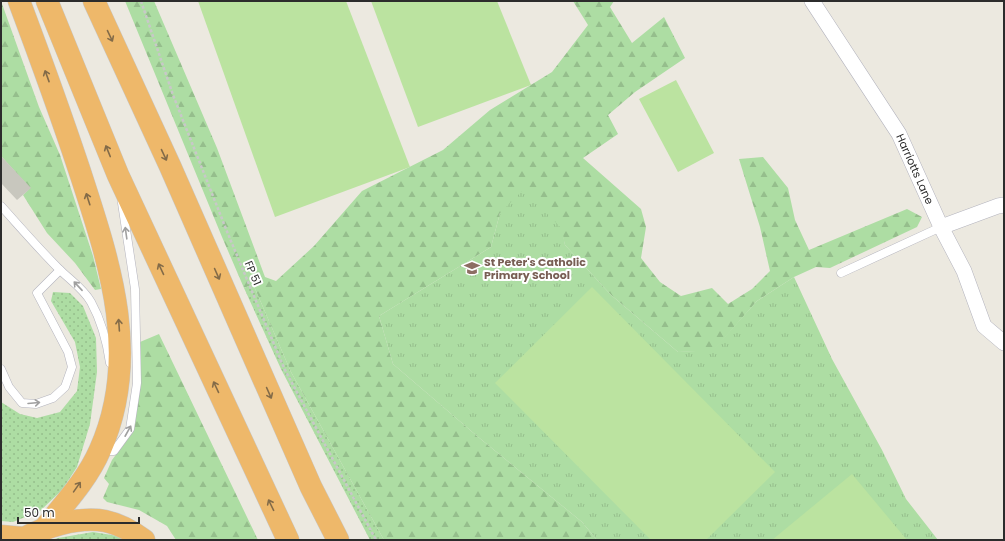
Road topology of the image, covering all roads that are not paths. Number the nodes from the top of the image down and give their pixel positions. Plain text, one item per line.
1 (19, 1) edge
2 (47, 1) edge
3 (94, 1) edge
4 (812, 1) edge
5 (118, 175) junction
6 (1004, 205) edge
7 (1, 206) edge
8 (940, 227) junction
9 (60, 270) junction
10 (841, 273) dead end
11 (1004, 343) edge
12 (1, 369) edge
13 (116, 401) junction
14 (99, 451) junction
15 (44, 529) junction
16 (1, 536) edge
17 (22, 539) edge
18 (144, 540) edge
19 (288, 540) edge
20 (338, 540) edge

13 -> 1 highway
5 -> 2 highway
3 -> 20 highway
4 - 8 street, Harriotts Lane
14 -> 5 lane
19 -> 5 highway
6 - 8 street
7 - 9 lane
8 - 10 lane
8 - 11 street, Harriotts Lane
12 -> 9 lane
13 -> 9 lane
13 - 14 highway
15 -> 14 highway
15 - 17 highway
15 - 18 highway
16 - 17 highway

